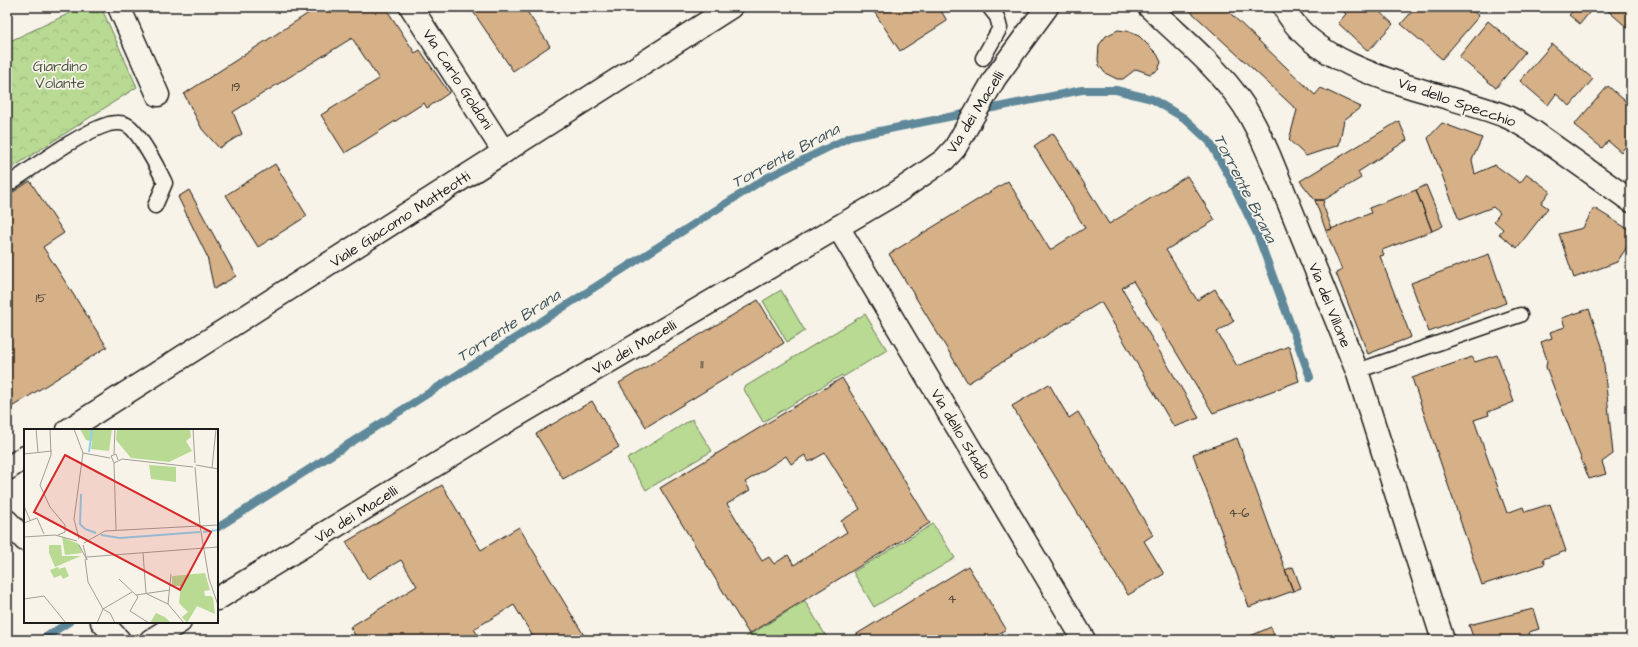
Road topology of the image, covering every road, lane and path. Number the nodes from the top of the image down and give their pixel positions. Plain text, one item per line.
1 (119, 7) edge
2 (411, 7) edge
3 (731, 7) edge
4 (989, 7) edge
5 (1047, 7) edge
6 (1149, 7) edge
7 (1284, 7) edge
8 (983, 58) dead end
9 (158, 95) dead end
10 (504, 152) junction
11 (7, 185) edge
12 (1631, 201) edge
13 (155, 206) dead end
14 (838, 227) junction
15 (1520, 315) dead end
16 (1357, 371) junction
17 (70, 429) edge
18 (24, 458) edge
19 (7, 469) edge
20 (7, 520) edge
21 (24, 539) edge
22 (218, 598) edge
23 (178, 623) edge
24 (151, 640) edge
25 (1084, 640) edge
26 (1443, 640) edge

1 - 9 street
2 - 10 street, Via Carlo Goldoni
3 - 10 street, Viale Giacomo Matteotti
4 - 8 lane
5 - 14 street, Via dei Macelli
6 - 16 street, Via del Villone
7 - 12 street, Via dello Specchio
10 - 17 street, Viale Giacomo Matteotti
11 - 13 lane
14 - 22 street, Via dei Macelli
14 - 25 street, Via dello Stadio
15 - 16 lane
16 - 26 street, Via del Villone
18 - 19 street
20 - 21 street
23 - 24 street

